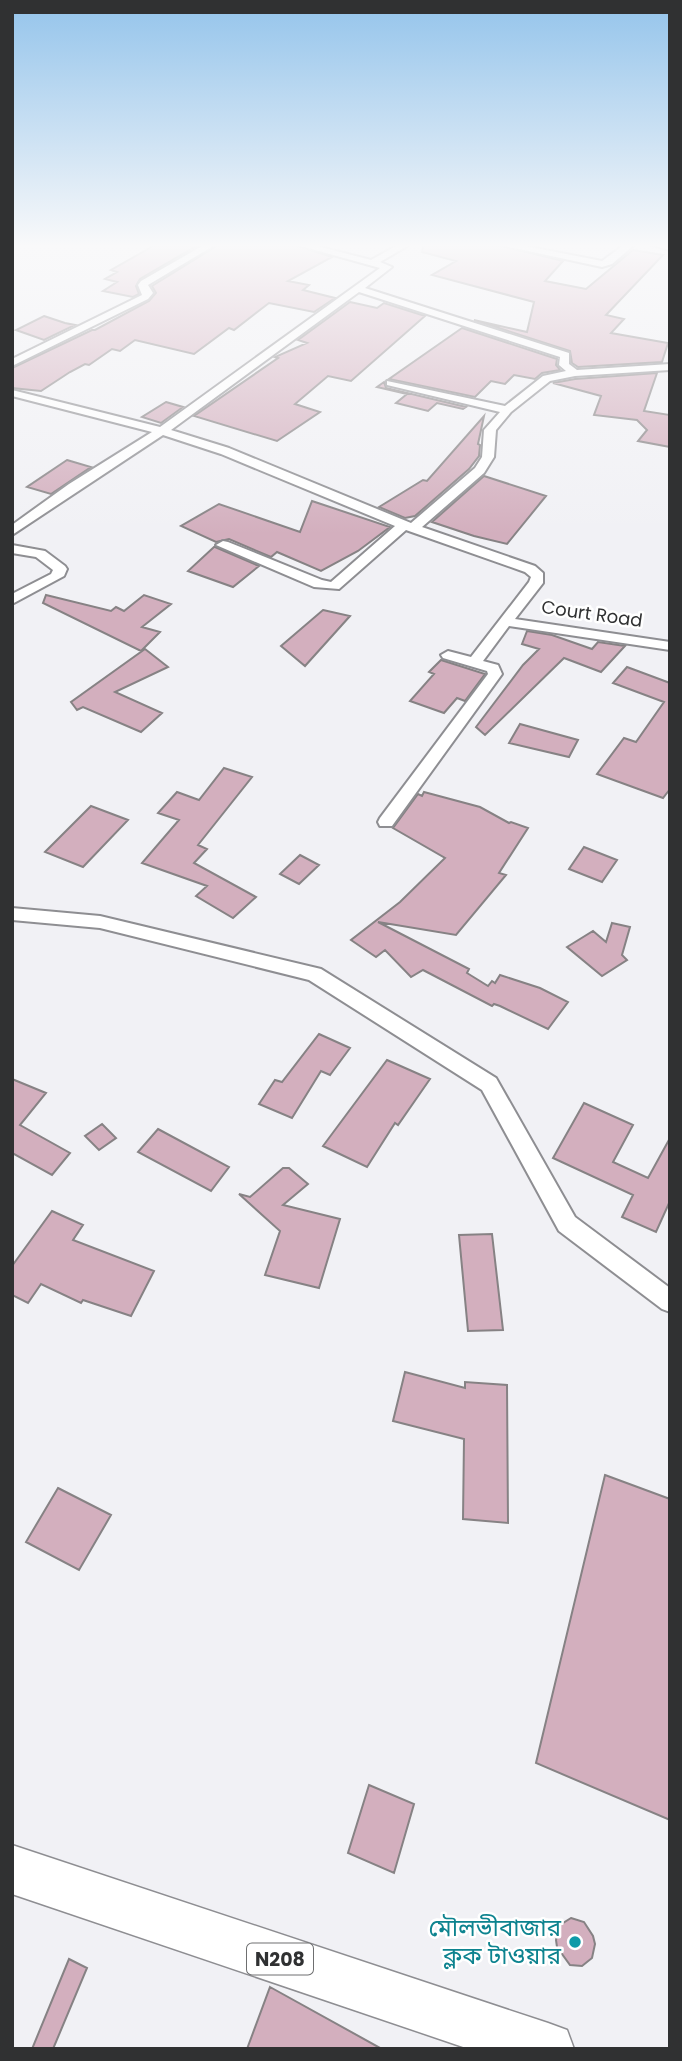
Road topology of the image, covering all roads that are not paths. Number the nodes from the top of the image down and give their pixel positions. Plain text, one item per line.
1 (56, 341) edge
2 (284, 341) edge
3 (522, 341) edge
4 (12, 363) edge
5 (670, 367) edge
6 (575, 373) junction
7 (391, 383) dead end
8 (12, 393) edge
9 (507, 411) junction
10 (162, 431) junction
11 (15, 525) edge
12 (408, 527) junction
13 (223, 545) dead end
14 (12, 548) edge
15 (12, 600) edge
16 (508, 622) junction
17 (670, 646) edge
18 (449, 655) dead end
19 (475, 661) junction
20 (386, 822) dead end
21 (12, 914) edge
22 (670, 1302) edge
23 (12, 1869) edge
24 (548, 2049) edge

1 - 4 street
2 - 10 street
3 - 6 street
5 - 6 street
6 - 9 street
7 - 9 street
8 - 10 street
9 - 12 street
10 - 11 street
10 - 12 street
12 - 13 street
12 - 16 street
14 - 15 street
16 - 17 street, Court Road
16 - 19 street
18 - 19 street
19 - 20 street
21 - 22 street
23 - 24 highway, N208

